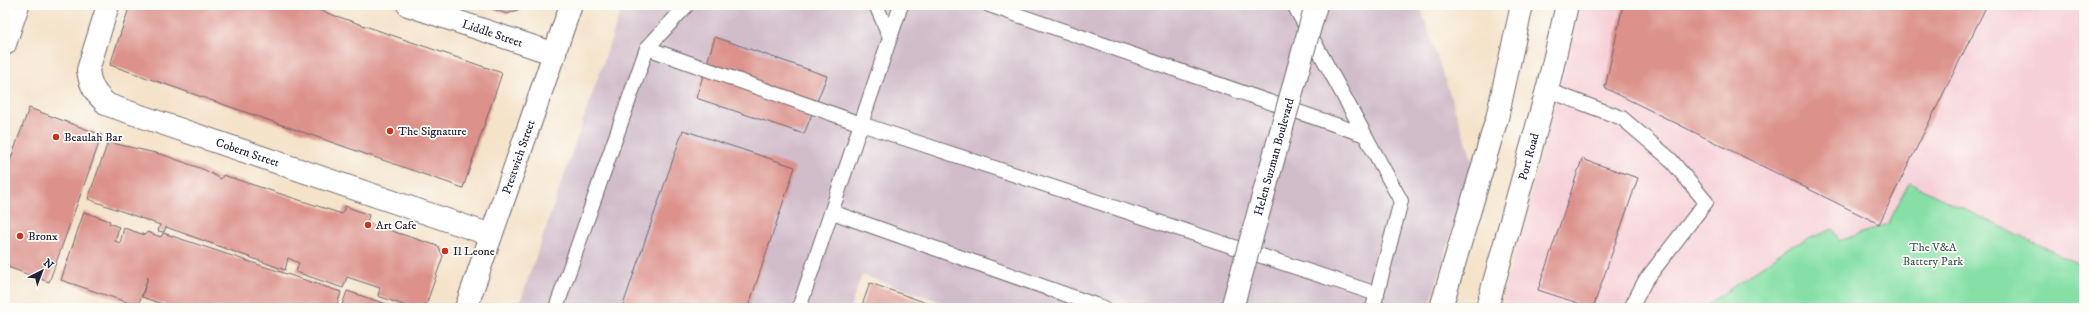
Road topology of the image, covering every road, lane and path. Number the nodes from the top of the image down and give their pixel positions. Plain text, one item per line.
1 (18, 5) edge
2 (108, 5) edge
3 (408, 5) edge
4 (571, 5) edge
5 (687, 5) edge
6 (876, 5) edge
7 (902, 5) edge
8 (989, 5) edge
9 (1294, 5) edge
10 (1316, 5) edge
11 (1522, 5) edge
12 (1567, 5) edge
13 (890, 37) junction
14 (5, 44) edge
15 (647, 48) junction
16 (554, 54) junction
17 (1547, 90) junction
18 (861, 124) junction
19 (1365, 135) junction
20 (832, 212) junction
21 (491, 235) junction
22 (1377, 294) junction
23 (466, 308) edge
24 (556, 308) edge
25 (799, 308) edge
26 (1104, 308) edge
27 (1232, 308) edge
28 (1374, 308) edge
29 (1441, 308) edge
30 (1488, 308) edge
31 (1631, 308) edge

1 - 14 street
2 - 21 street, Cobern Street
3 - 16 street, Liddle Street
4 - 16 street, Prestwich Street
5 - 15 lane
6 - 13 lane
7 - 13 lane
8 - 19 lane
9 - 19 lane
10 - 27 street, Helen Suzman Boulevard, bridge
11 - 29 street
12 - 17 street, Port Road
13 - 18 lane
15 - 18 lane
15 - 24 lane
16 - 21 street, Prestwich Street
17 - 30 street, Port Road
17 - 31 lane
18 - 20 lane
18 - 22 lane
19 - 22 lane
20 - 25 lane
20 - 26 lane
21 - 23 street, Prestwich Street
22 - 28 lane

